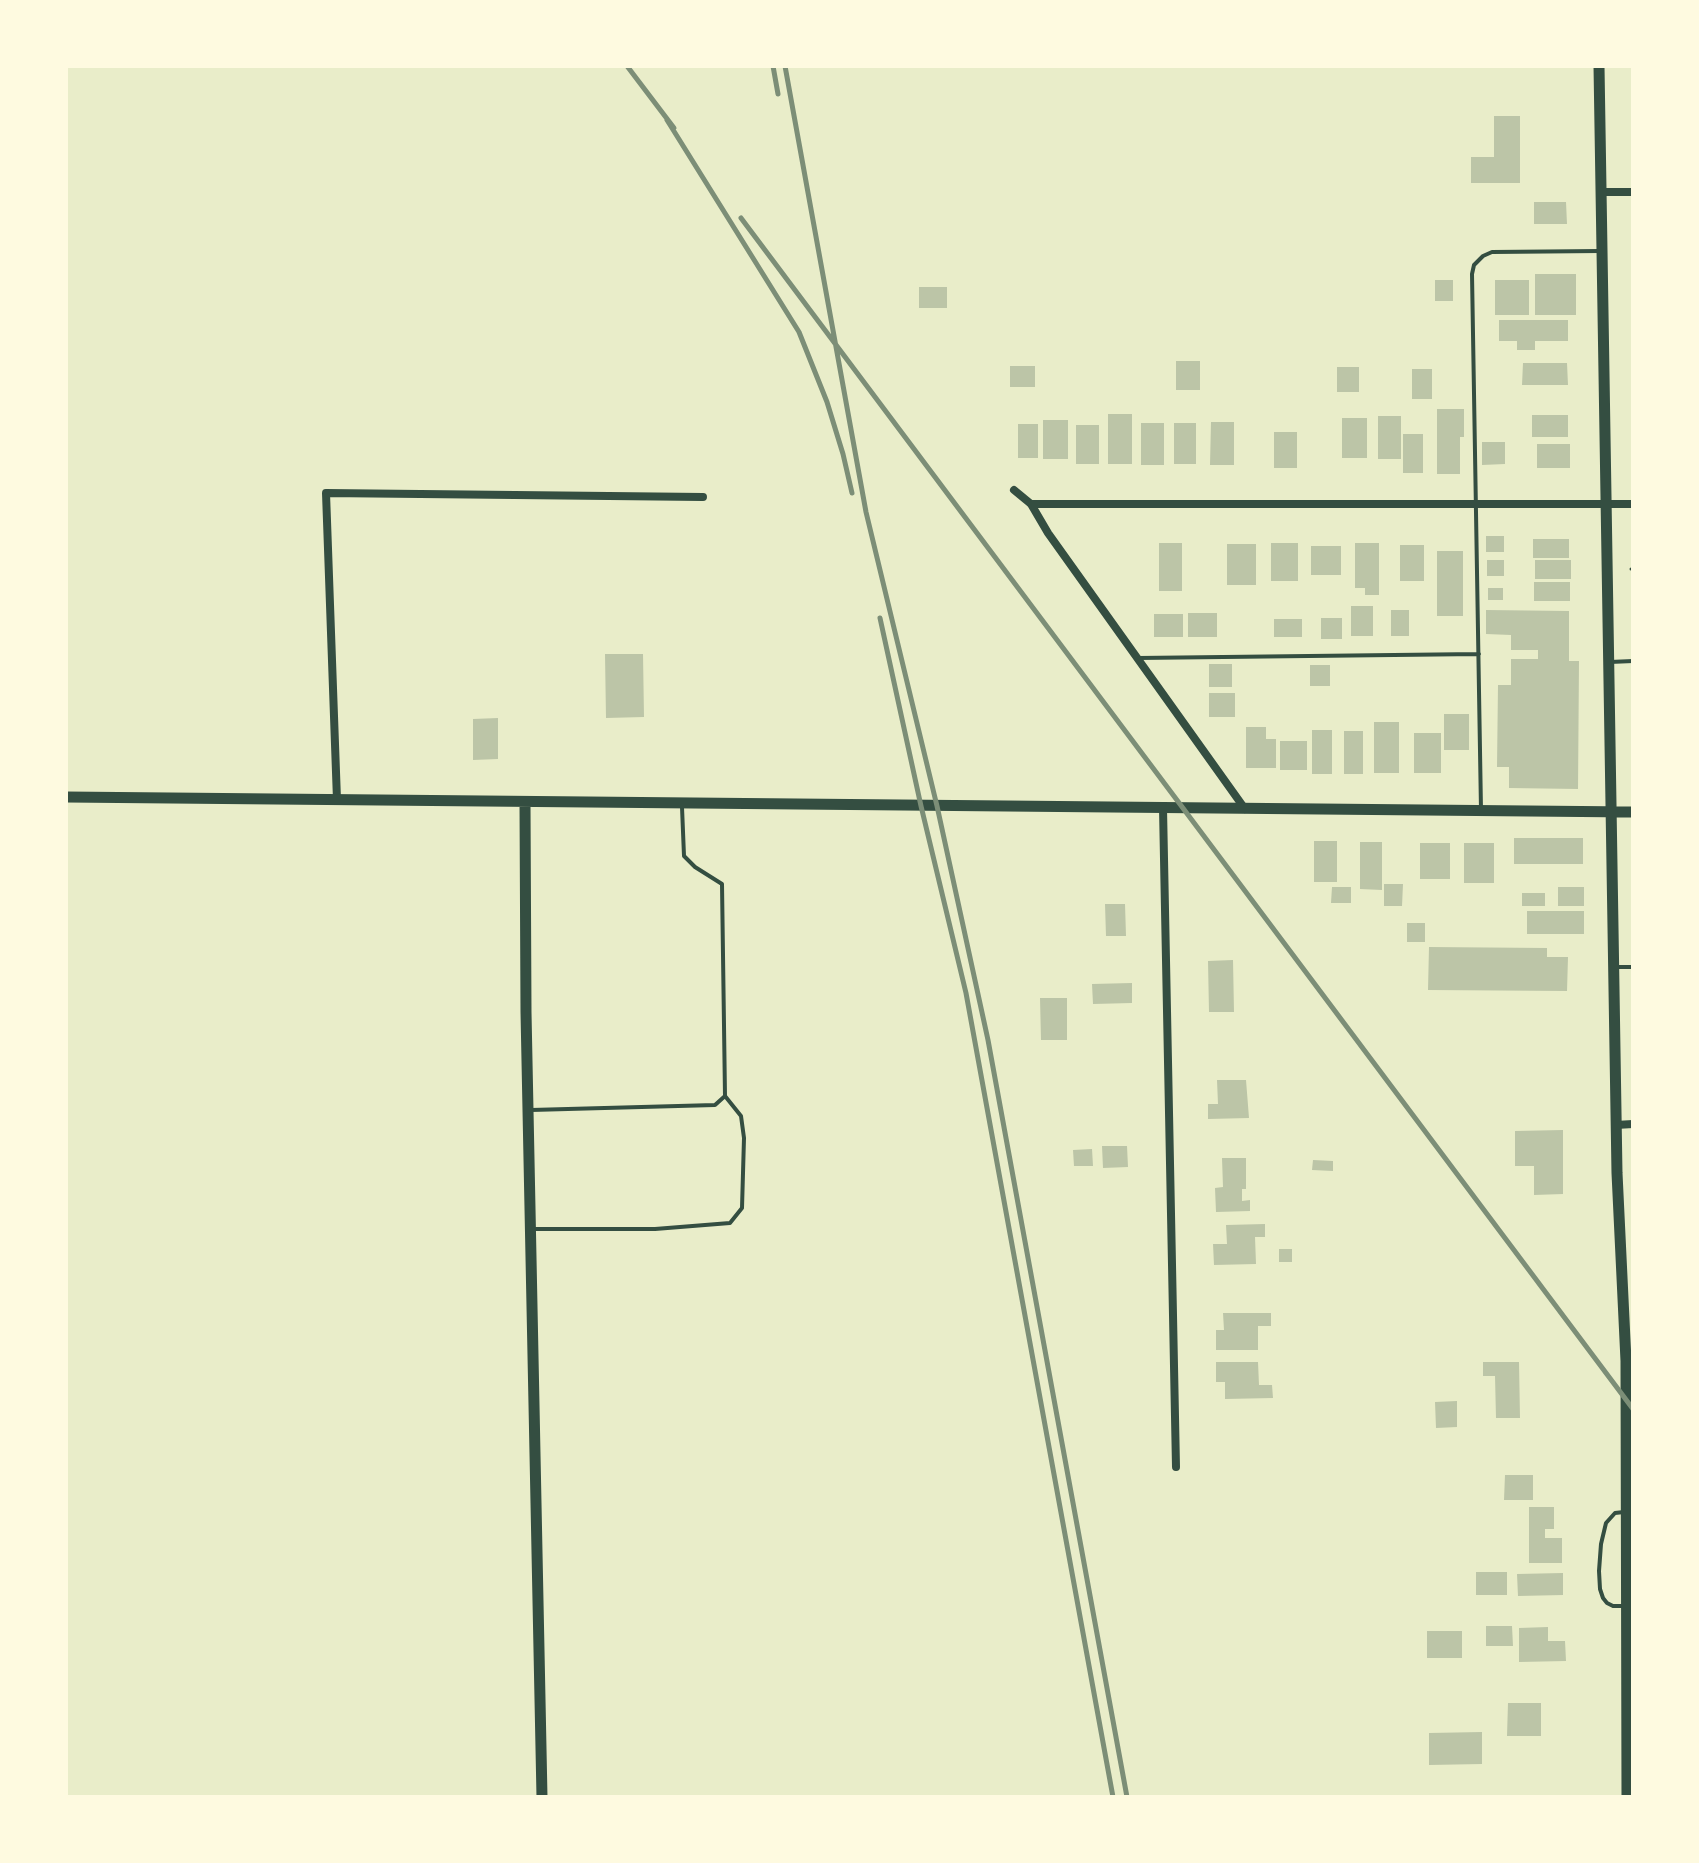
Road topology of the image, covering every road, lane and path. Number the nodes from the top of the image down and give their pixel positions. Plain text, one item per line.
1 (1599, 66) edge
2 (1601, 192) junction
3 (1633, 192) edge
4 (1602, 251) junction
5 (1014, 490) dead end
6 (703, 497) dead end
7 (1031, 504) junction
8 (1476, 504) junction
9 (1606, 504) junction
10 (1633, 504) edge
11 (1479, 654) junction
12 (1138, 658) junction
13 (1633, 661) edge
14 (1608, 662) junction
15 (66, 797) edge
16 (337, 800) junction
17 (525, 803) junction
18 (682, 804) junction
19 (1163, 808) junction
20 (1245, 809) junction
21 (1481, 811) junction
22 (1610, 812) junction
23 (1633, 812) edge
24 (1613, 967) junction
25 (1633, 967) edge
26 (725, 1096) junction
27 (528, 1110) junction
28 (1633, 1124) edge
29 (1616, 1125) junction
30 (531, 1229) junction
31 (1176, 1467) dead end
32 (1627, 1511) junction
33 (1627, 1607) junction
34 (1630, 1681) edge
35 (542, 1797) edge
36 (1627, 1797) edge

1 - 2 street
2 - 3 street
2 - 4 street
4 - 8 lane
4 - 9 street
5 - 7 street
6 - 16 street
7 - 8 street
7 - 12 street
8 - 9 street
8 - 11 lane
9 - 10 street
9 - 14 street
11 - 12 lane
11 - 21 lane
12 - 20 street
13 - 14 lane
14 - 22 street
15 - 16 street
16 - 17 street
17 - 18 street
17 - 27 street
18 - 19 street
18 - 26 lane
19 - 20 street
19 - 31 street
20 - 21 street
21 - 22 street
22 - 23 street
22 - 24 street
24 - 25 lane
24 - 29 street
26 - 27 lane
26 - 30 lane
27 - 30 street
28 - 29 street
29 - 32 street
30 - 35 street
32 - 33 street
32 - 33 lane
33 - 34 street
34 - 36 street

